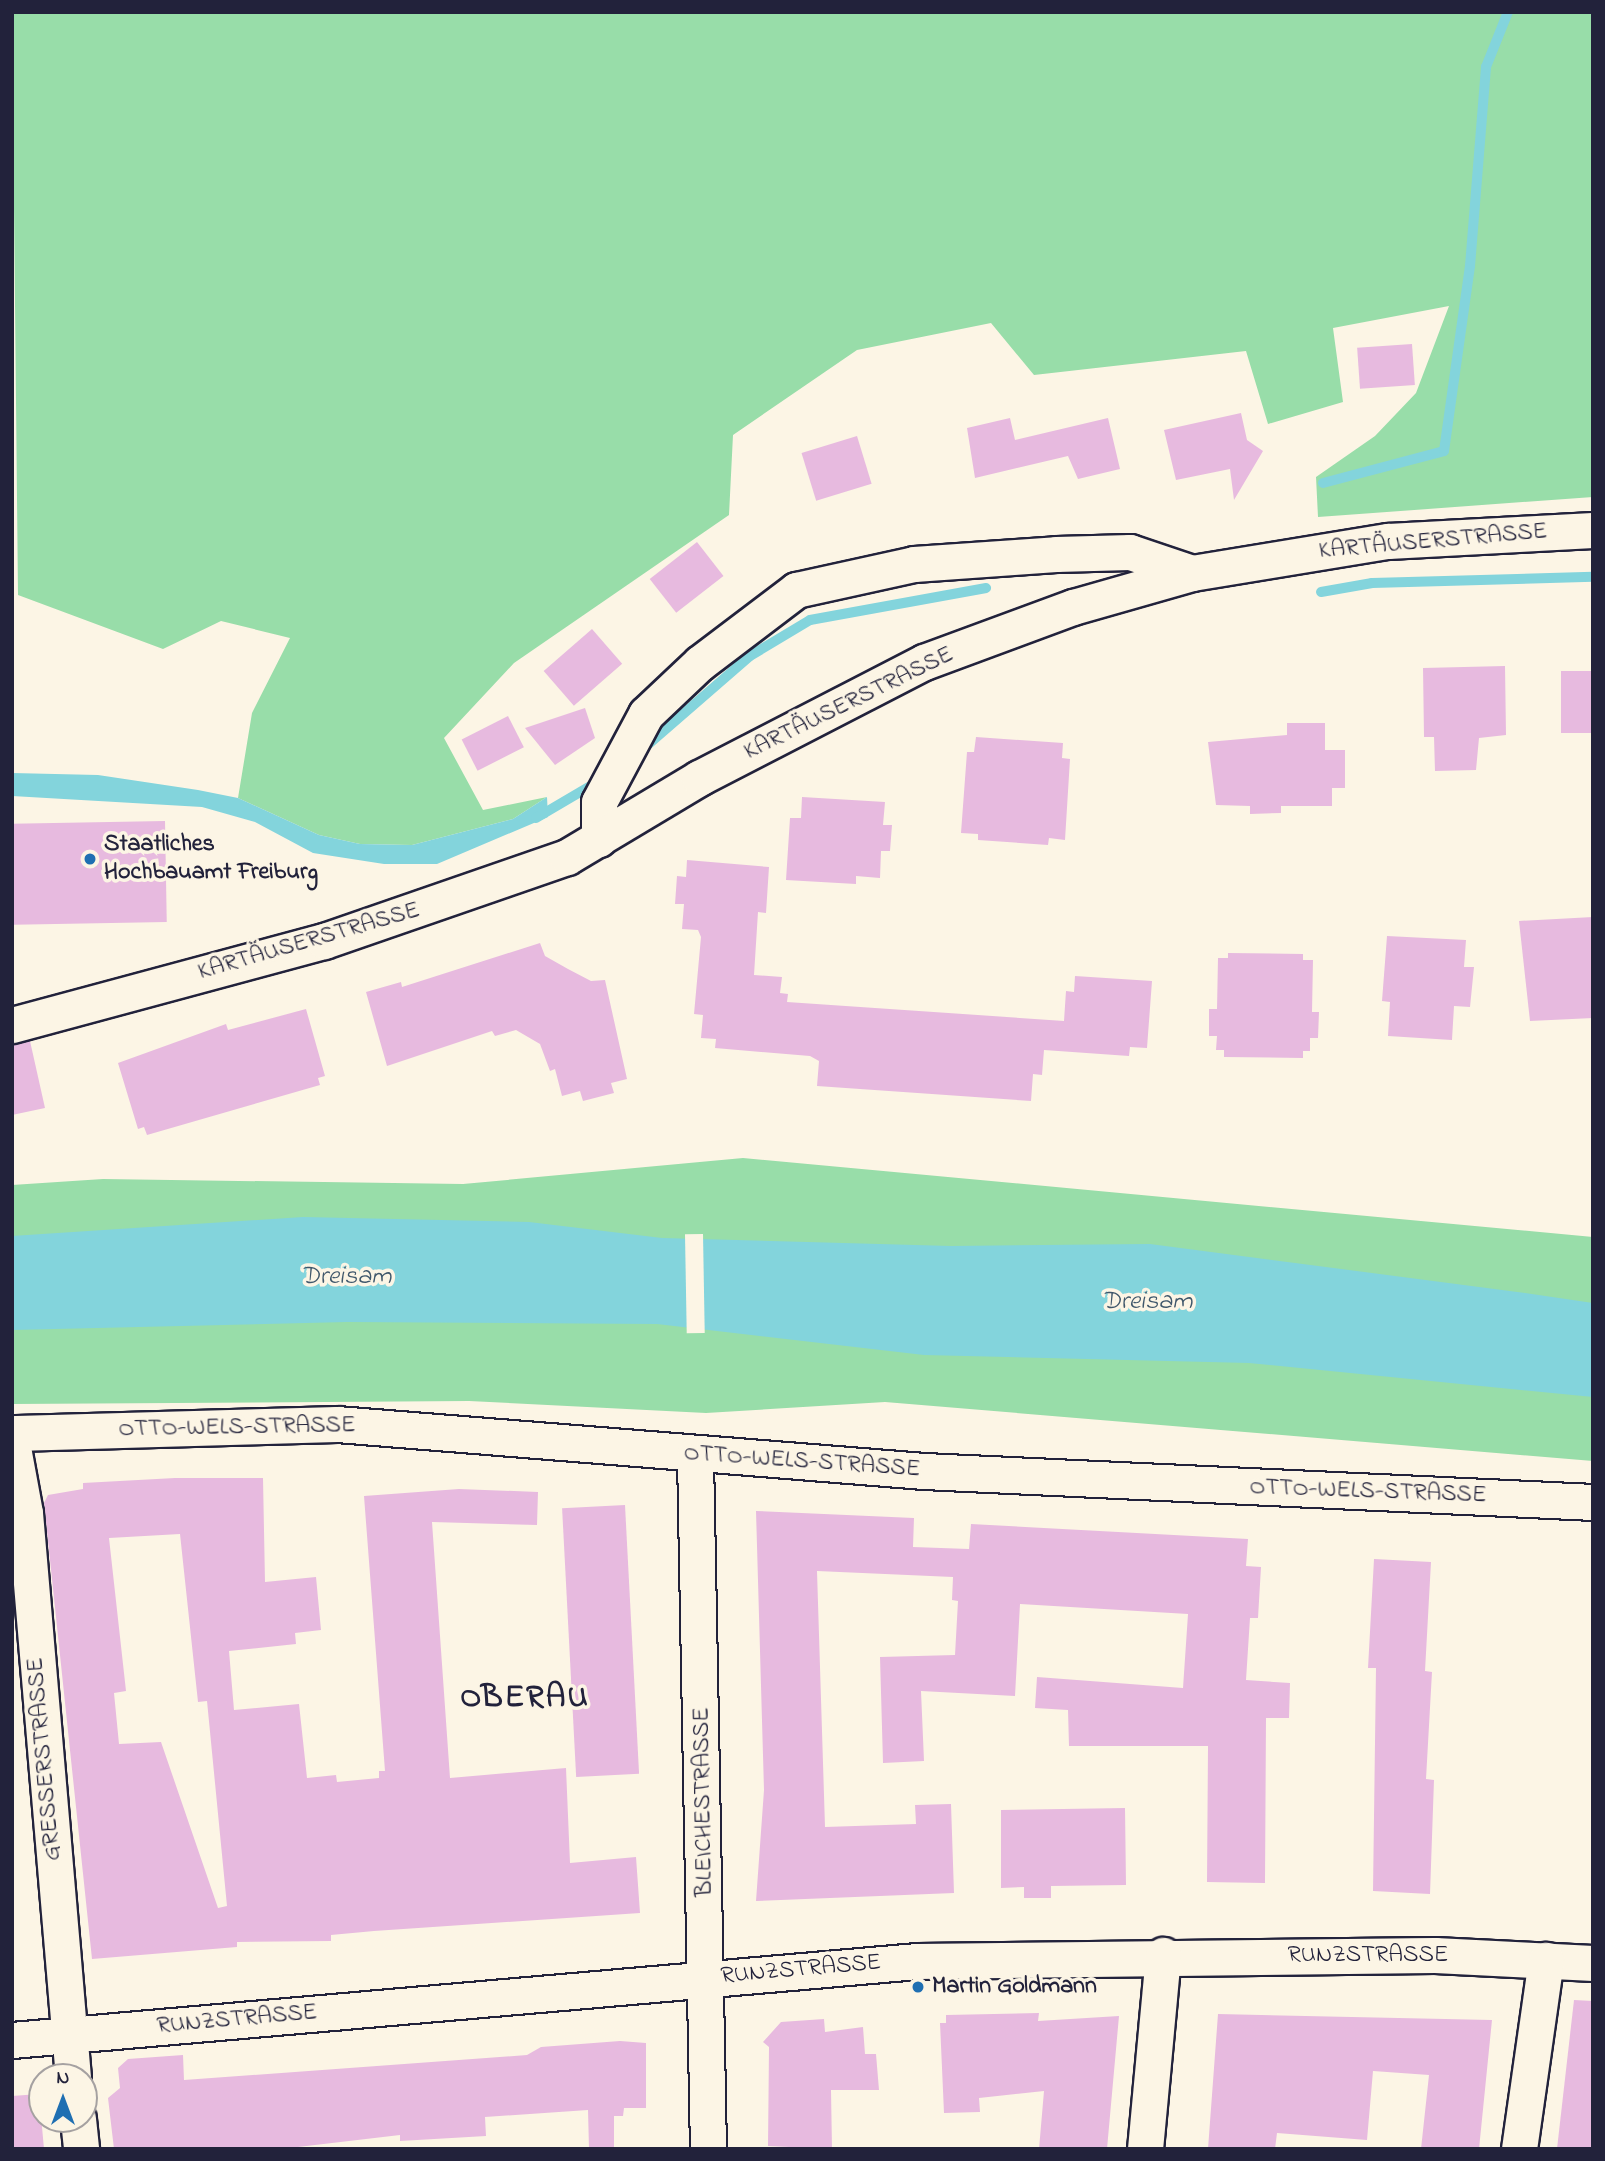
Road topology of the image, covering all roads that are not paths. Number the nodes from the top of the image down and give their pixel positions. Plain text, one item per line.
1 (1593, 530) edge
2 (1192, 573) junction
3 (599, 839) junction
4 (12, 1025) edge
5 (12, 1433) edge
6 (12, 1442) edge
7 (695, 1455) junction
8 (1593, 1502) edge
9 (1163, 1955) junction
10 (1546, 1960) junction
11 (1593, 1963) edge
12 (708, 1977) junction
13 (69, 2035) junction
14 (12, 2040) edge
15 (72, 2063) edge
16 (709, 2149) edge
17 (1145, 2149) edge
18 (1519, 2149) edge

1 - 2 street, KARTÄUSERSTRASSE
2 - 3 street, KARTÄUSERSTRASSE
2 - 3 street, KARTÄUSERSTRASSE
3 - 4 street, KARTÄUSERSTRASSE
5 - 7 street, OTTO-WELS-STRASSE
6 - 13 street, GRESSERSTRASSE
7 - 8 street, OTTO-WELS-STRASSE
7 - 12 street, BLEICHESTRASSE
9 - 10 street, RUNZSTRASSE
9 - 12 street, RUNZSTRASSE
9 - 17 street
10 - 11 street, RUNZSTRASSE
10 - 18 street
12 - 13 street, RUNZSTRASSE
12 - 16 street, BLEICHESTRASSE
13 - 14 street, RUNZSTRASSE
13 - 15 street, GRESSERSTRASSE

